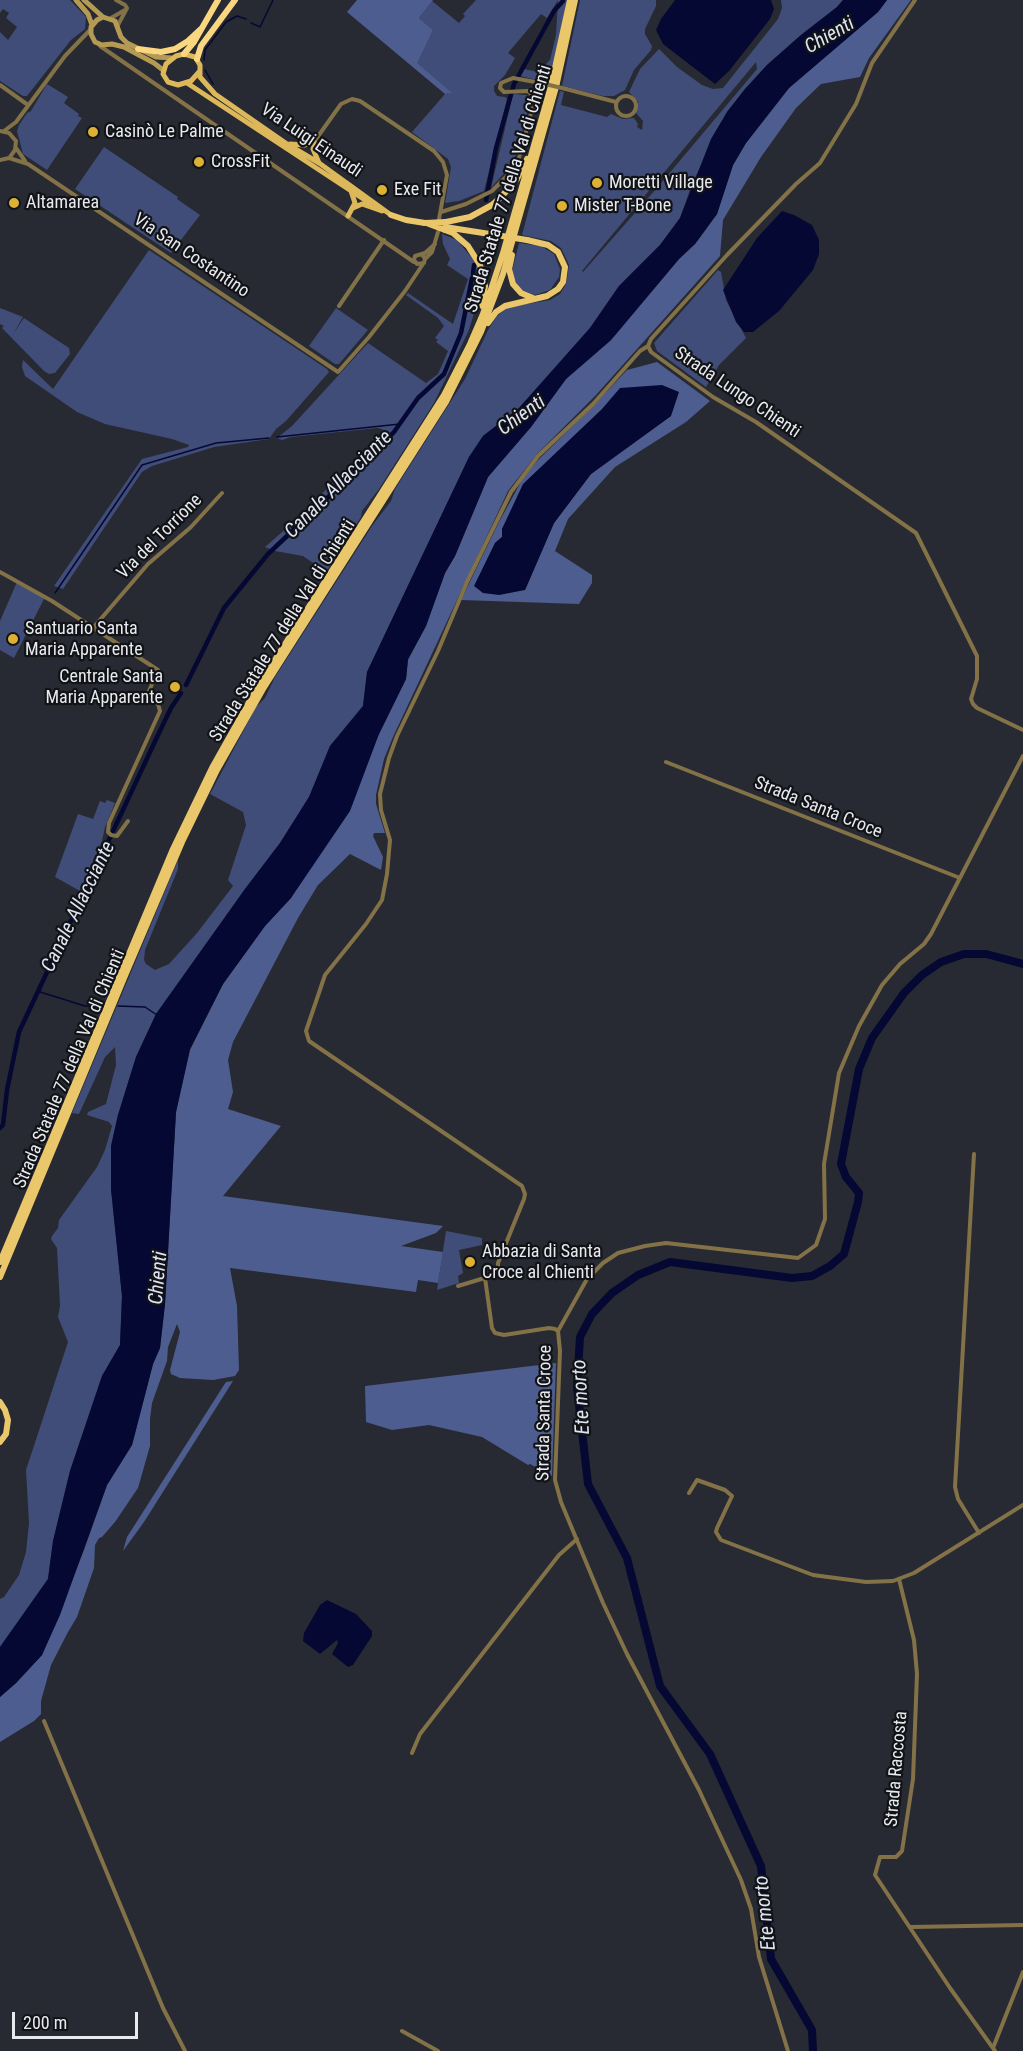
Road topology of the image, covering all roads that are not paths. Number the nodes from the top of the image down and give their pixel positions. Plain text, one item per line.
1 (76, 0) edge
2 (84, 0) edge
3 (117, 0) edge
4 (218, 0) edge
5 (235, 0) edge
6 (915, 0) edge
7 (572, 1) edge
8 (126, 10) junction
9 (103, 17) junction
10 (111, 18) junction
11 (91, 27) junction
12 (118, 28) junction
13 (202, 28) junction
14 (81, 39) junction
15 (95, 41) junction
16 (112, 44) junction
17 (124, 47) junction
18 (138, 49) junction
19 (184, 54) junction
20 (117, 58) junction
21 (172, 58) junction
22 (197, 59) junction
23 (163, 70) junction
24 (199, 72) junction
25 (554, 73) junction
26 (187, 83) junction
27 (0, 85) edge
28 (616, 102) junction
29 (28, 105) junction
30 (16, 122) junction
31 (2, 131) edge
32 (14, 137) junction
33 (314, 142) junction
34 (287, 144) junction
35 (16, 147) junction
36 (9, 158) junction
37 (0, 160) edge
38 (319, 163) junction
39 (28, 164) junction
40 (530, 180) junction
41 (350, 189) junction
42 (353, 208) junction
43 (441, 212) junction
44 (388, 213) junction
45 (348, 216) junction
46 (442, 226) junction
47 (384, 240) junction
48 (435, 244) junction
49 (404, 254) junction
50 (419, 255) junction
51 (424, 262) junction
52 (416, 263) junction
53 (416, 275) junction
54 (537, 298) junction
55 (339, 306) dead end
56 (648, 346) junction
57 (451, 388) junction
58 (222, 493) dead end
59 (0, 572) edge
60 (93, 628) junction
61 (1023, 730) edge
62 (1023, 756) edge
63 (666, 762) dead end
64 (128, 822) dead end
65 (960, 878) junction
66 (57, 1131) junction
67 (974, 1154) dead end
68 (11, 1251) junction
69 (0, 1262) edge
70 (0, 1277) edge
71 (485, 1278) junction
72 (0, 1284) edge
73 (458, 1286) dead end
74 (558, 1331) junction
75 (0, 1402) edge
76 (0, 1442) edge
77 (689, 1493) dead end
78 (1023, 1505) edge
79 (980, 1533) junction
80 (577, 1539) junction
81 (899, 1579) junction
82 (44, 1721) dead end
83 (412, 1753) dead end
84 (1023, 1924) edge
85 (910, 1927) junction
86 (1023, 1972) edge
87 (402, 2031) dead end
88 (994, 2050) edge
89 (185, 2051) edge
90 (438, 2051) edge
91 (788, 2051) edge

1 - 11 main road
2 - 9 main road
3 - 8 street
4 - 13 highway
5 - 22 highway
6 - 56 street, Strada Lungo Chienti
7 - 25 highway, Strada Statale 77 della Val di Chienti
7 - 40 highway, Strada Statale 77 della Val di Chienti
8 - 10 street
8 - 12 street
9 - 10 main road
9 - 11 main road
10 - 12 main road
11 - 14 street
11 - 15 main road
12 - 16 main road
12 - 18 main road
13 - 18 highway
13 - 19 highway
14 - 15 street
14 - 29 street
15 - 16 main road, Via Luigi Einaudi
15 - 20 street
16 - 17 main road, Via Luigi Einaudi
17 - 20 street
17 - 23 main road, Via Luigi Einaudi
18 - 21 main road
19 - 21 main road
19 - 22 main road
20 - 45 street
21 - 23 main road
22 - 24 main road, Via Luigi Einaudi
23 - 26 main road, Via Luigi Einaudi
24 - 26 main road
24 - 34 main road, Via Luigi Einaudi
25 - 46 highway
25 - 57 highway, Strada Statale 77 della Val di Chienti
26 - 41 main road, Via Luigi Einaudi
27 - 29 street
28 - 28 street
28 - 43 street, bridge
29 - 30 street
30 - 31 street
30 - 32 street, Via San Costantino
31 - 32 street
32 - 35 street, Via San Costantino
33 - 34 main road
33 - 38 main road
33 - 43 street
34 - 38 main road, Via Luigi Einaudi
35 - 36 street
35 - 39 street, Via San Costantino
36 - 37 street
36 - 39 street, Via San Costantino
38 - 44 main road, Via Luigi Einaudi
39 - 53 street, Via San Costantino
40 - 54 highway
40 - 57 highway, Strada Statale 77 della Val di Chienti
41 - 42 main road
41 - 44 main road, Via Luigi Einaudi
42 - 44 main road
42 - 45 main road
43 - 46 street
44 - 46 highway, bridge
45 - 47 street
46 - 48 street
46 - 54 highway, bridge
46 - 57 highway
47 - 49 street
47 - 55 street
48 - 50 street
48 - 51 street
49 - 50 street
49 - 52 street
50 - 51 street
50 - 52 street
51 - 52 street
51 - 53 street
52 - 53 street
54 - 57 highway
56 - 61 street, Strada Lungo Chienti
56 - 71 street
57 - 66 highway, Strada Statale 77 della Val di Chienti
58 - 60 street, Via del Torrione
59 - 60 street
60 - 64 street
62 - 65 street, Strada Santa Croce
63 - 65 street, Strada Santa Croce
65 - 74 street, Strada Santa Croce
66 - 68 highway, Strada Statale 77 della Val di Chienti
66 - 69 highway, Strada Statale 77 della Val di Chienti
67 - 79 street
68 - 70 highway, Strada Statale 77 della Val di Chienti
68 - 72 highway
71 - 73 street
71 - 74 street
74 - 80 street, Strada Santa Croce
75 - 76 highway
77 - 81 street
78 - 79 street
79 - 81 street
80 - 83 street
80 - 91 street, Strada Santa Croce
81 - 85 street, Strada Raccosta
82 - 89 street
84 - 85 street
85 - 88 street, Strada Raccosta
86 - 88 street
87 - 90 street

